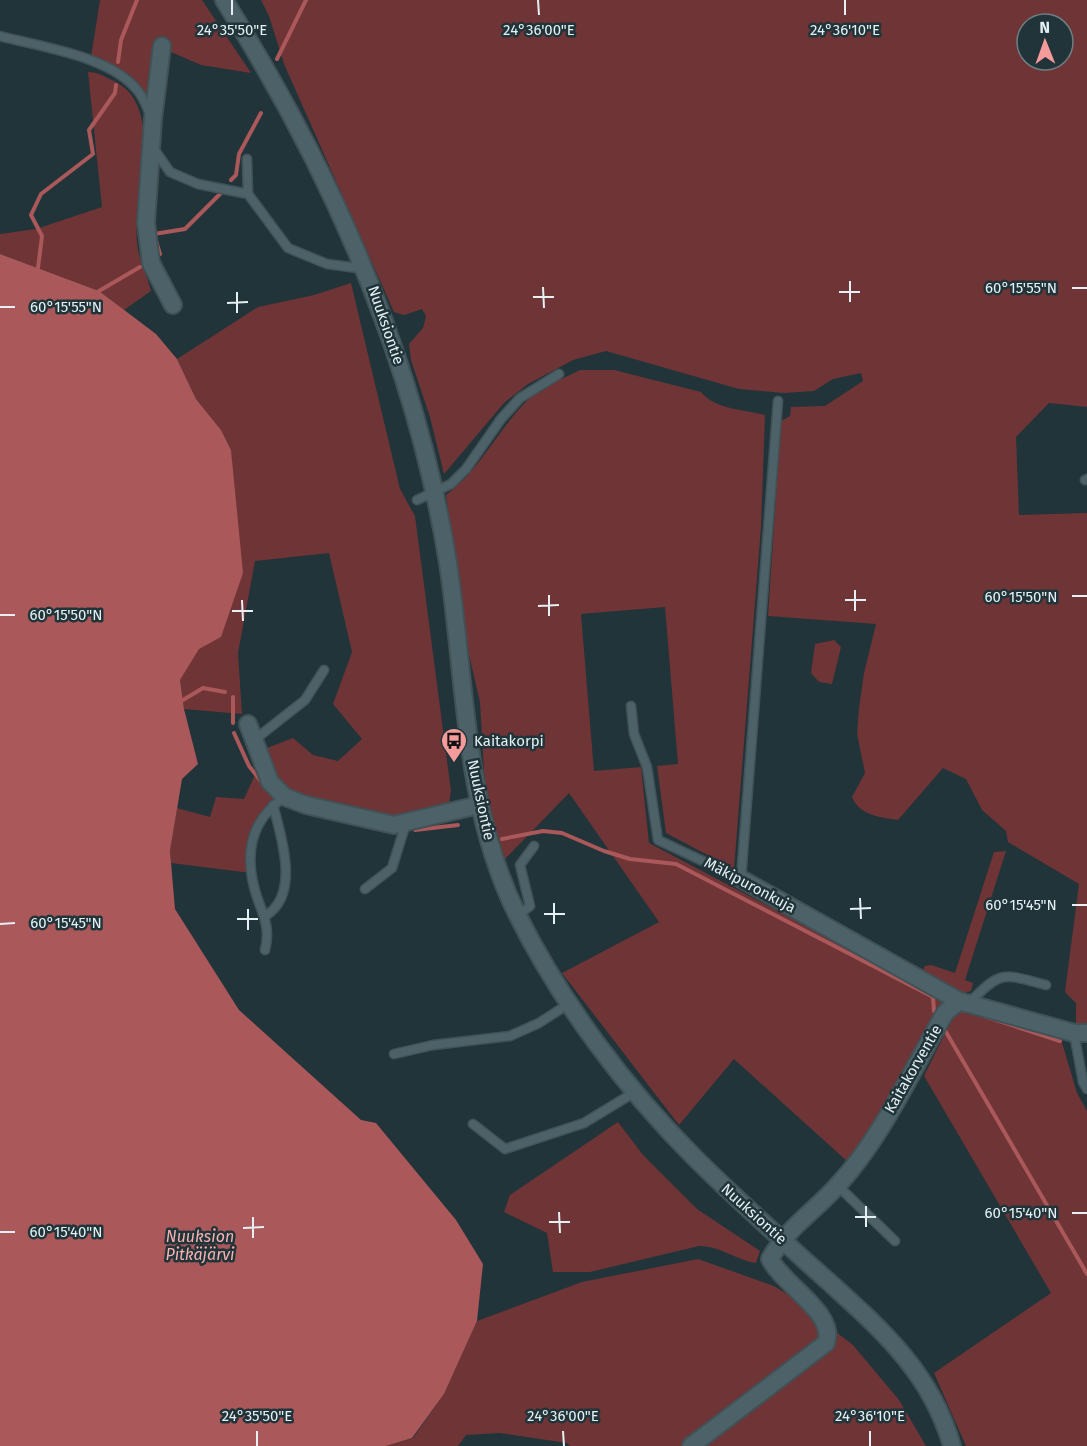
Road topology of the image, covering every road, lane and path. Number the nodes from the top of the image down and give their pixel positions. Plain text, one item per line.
1 (224, 0) edge
2 (0, 36) edge
3 (162, 46) dead end
4 (153, 119) junction
5 (151, 145) junction
6 (247, 159) dead end
7 (248, 194) junction
8 (366, 269) junction
9 (172, 305) dead end
10 (559, 374) dead end
11 (778, 401) dead end
12 (434, 493) junction
13 (417, 500) dead end
14 (324, 670) dead end
15 (631, 706) dead end
16 (248, 724) dead end
17 (252, 741) junction
18 (279, 801) junction
19 (479, 805) junction
20 (406, 823) junction
21 (534, 846) dead end
22 (741, 879) junction
23 (365, 889) dead end
24 (518, 915) junction
25 (266, 916) junction
26 (264, 950) dead end
27 (1046, 985) dead end
28 (570, 1002) junction
29 (965, 1002) junction
30 (1081, 1033) edge
31 (393, 1054) dead end
32 (1087, 1089) edge
33 (635, 1092) junction
34 (473, 1124) dead end
35 (838, 1186) junction
36 (783, 1239) junction
37 (895, 1241) dead end
38 (691, 1446) edge
39 (952, 1446) edge

1 - 8 street, Nuuksiontie
2 - 4 lane
3 - 4 street
4 - 5 street
5 - 7 lane
5 - 9 street
6 - 7 lane
7 - 8 lane
8 - 12 street, Nuuksiontie
10 - 12 lane
11 - 22 lane
12 - 13 lane
12 - 19 street, Nuuksiontie
14 - 17 lane
15 - 22 lane, Mäkipuronkuja
16 - 17 street
17 - 18 street
18 - 20 street
18 - 25 lane
18 - 25 lane
19 - 20 street
19 - 24 street, Nuuksiontie
20 - 23 lane
21 - 24 lane
22 - 29 street, Mäkipuronkuja
24 - 28 street, Nuuksiontie
25 - 26 lane
27 - 29 lane
28 - 31 lane
28 - 33 street, Nuuksiontie
29 - 30 street
29 - 35 street, Kaitakorventie
30 - 32 lane
33 - 34 lane
33 - 36 street, Nuuksiontie
35 - 36 street, Kaitakorventie
35 - 37 lane
36 - 38 street, Kaitakorventie
36 - 39 street, Nuuksiontie

